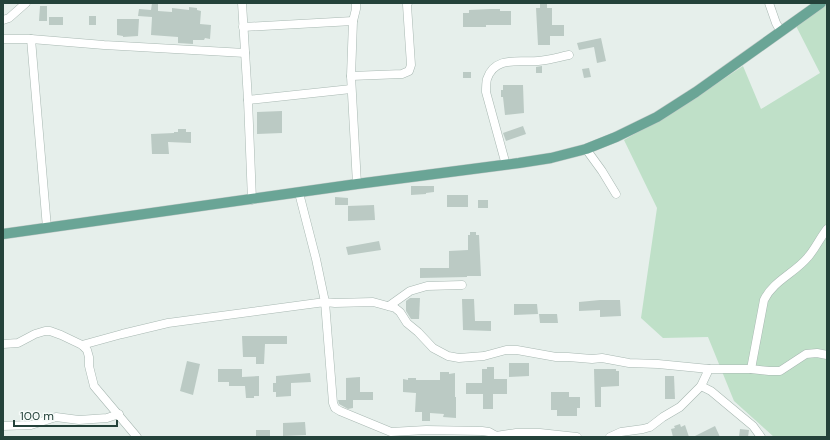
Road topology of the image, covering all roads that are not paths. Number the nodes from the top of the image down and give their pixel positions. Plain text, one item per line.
1 (26, 3) edge
2 (242, 3) edge
3 (356, 3) edge
4 (408, 3) edge
5 (769, 3) edge
6 (821, 3) edge
7 (3, 20) edge
8 (353, 20) junction
9 (243, 27) junction
10 (781, 32) junction
11 (3, 39) edge
12 (31, 39) junction
13 (245, 53) junction
14 (569, 55) dead end
15 (351, 76) junction
16 (351, 90) junction
17 (248, 100) junction
18 (586, 149) junction
19 (506, 165) junction
20 (357, 184) junction
21 (299, 193) junction
22 (616, 194) dead end
23 (252, 200) junction
24 (47, 228) junction
25 (827, 229) edge
26 (3, 234) edge
27 (462, 284) dead end
28 (325, 302) junction
29 (389, 306) junction
30 (3, 344) edge
31 (82, 345) junction
32 (827, 355) edge
33 (709, 369) junction
34 (751, 369) junction
35 (701, 386) junction
36 (119, 414) junction
37 (3, 426) edge
38 (644, 433) edge
39 (541, 435) edge
40 (137, 437) edge
41 (577, 437) edge
42 (610, 437) edge
43 (762, 437) edge

1 - 7 street
2 - 9 street
3 - 8 street
4 - 15 street
5 - 10 street
6 - 10 main road
8 - 9 street
8 - 15 street
9 - 13 street
10 - 18 main road
11 - 12 street
12 - 13 street
12 - 24 street
13 - 17 street
14 - 19 street
15 - 16 street
16 - 17 street
16 - 20 street
17 - 23 street
18 - 19 main road
18 - 22 street
19 - 20 main road
20 - 21 main road
21 - 23 main road
21 - 28 street
23 - 24 main road
24 - 26 main road
25 - 34 street
27 - 29 street
28 - 29 street
28 - 31 street
28 - 39 street
29 - 33 street
30 - 31 street
31 - 36 street
32 - 34 street
33 - 34 street
33 - 35 street
35 - 38 street
35 - 43 street
36 - 37 street
36 - 40 street
38 - 42 street
39 - 41 street

